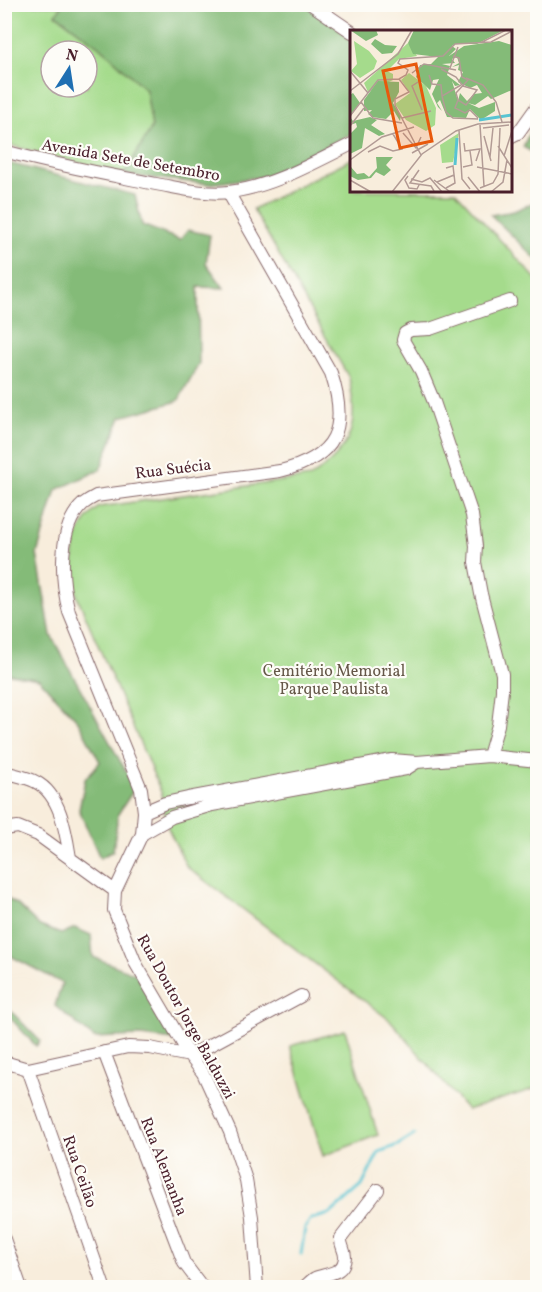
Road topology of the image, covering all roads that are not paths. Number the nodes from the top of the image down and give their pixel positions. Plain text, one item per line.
1 (311, 4) edge
2 (350, 31) edge
3 (537, 105) edge
4 (512, 135) edge
5 (350, 144) edge
6 (4, 151) edge
7 (228, 192) junction
8 (510, 301) dead end
9 (489, 756) junction
10 (537, 761) edge
11 (417, 762) junction
12 (4, 772) edge
13 (144, 812) junction
14 (4, 829) edge
15 (142, 834) junction
16 (70, 858) junction
17 (115, 891) junction
18 (301, 996) dead end
19 (104, 1052) junction
20 (190, 1056) junction
21 (4, 1062) edge
22 (28, 1069) junction
23 (378, 1190) dead end
24 (4, 1239) edge
25 (103, 1284) dead end
26 (21, 1287) edge
27 (202, 1287) edge
28 (257, 1287) edge
29 (303, 1287) edge

1 - 2 street
3 - 4 street
5 - 7 street, Avenida Sete de Setembro
6 - 7 street, Avenida Sete de Setembro
7 - 13 street, Rua Suécia
8 - 9 street
9 - 10 street
9 - 11 street
11 - 13 street
11 - 15 street
12 - 16 street
13 - 15 street, Rua Suécia
14 - 16 street
15 - 17 street
16 - 17 street
17 - 20 street, Rua Doutor Jorge Balduzzi
18 - 20 street
19 - 20 street
19 - 22 street
19 - 27 street, Rua Alemanha
20 - 28 street, Rua Doutor Jorge Balduzzi
21 - 22 street
22 - 25 street, Rua Ceilão
23 - 29 street
24 - 26 street

